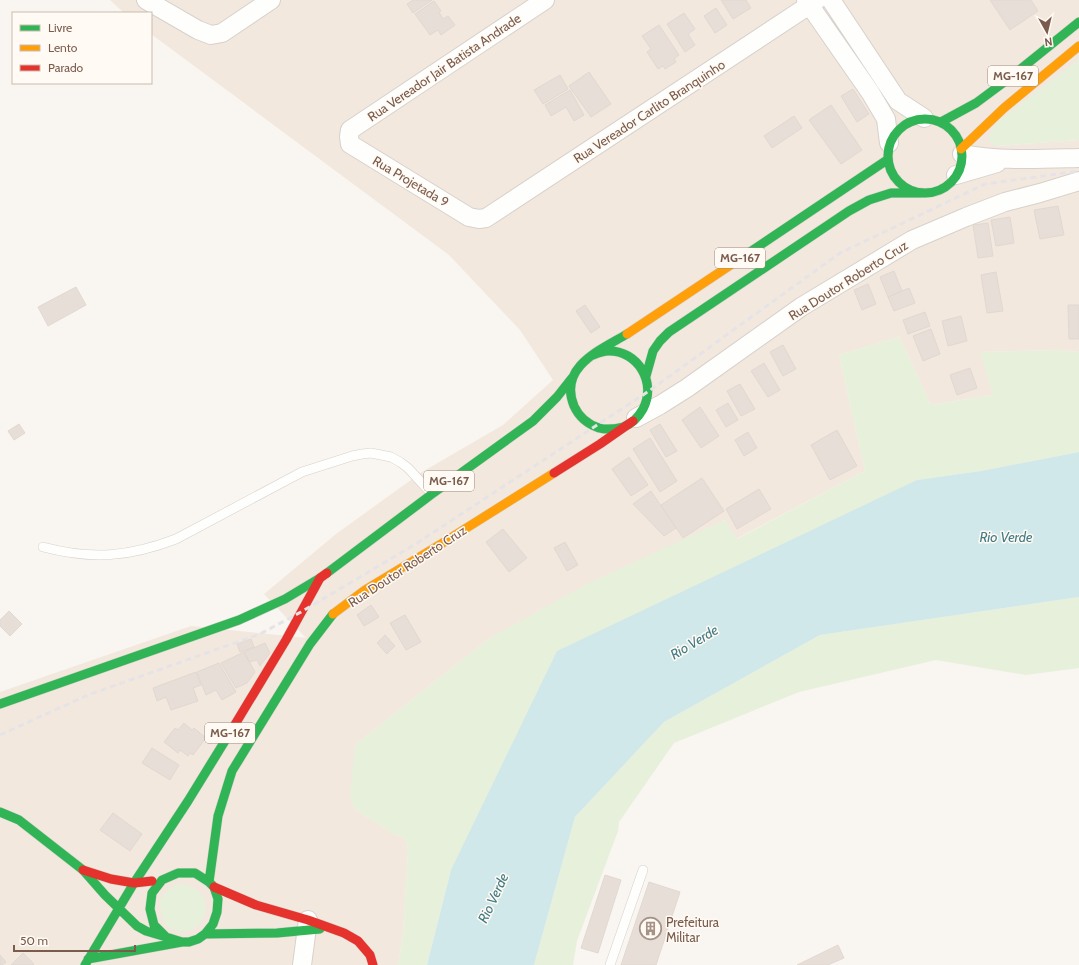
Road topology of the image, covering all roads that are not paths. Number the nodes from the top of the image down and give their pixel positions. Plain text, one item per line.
1 (146, 0) edge
2 (271, 0) edge
3 (545, 0) edge
4 (830, 0) edge
5 (811, 2) edge
6 (1079, 22) edge
7 (1079, 46) edge
8 (933, 120) junction
9 (349, 137) joint
10 (888, 151) junction
11 (962, 151) junction
12 (1079, 158) edge
13 (1010, 160) junction
14 (956, 175) junction
15 (1079, 181) edge
16 (921, 193) junction
17 (479, 219) joint
18 (593, 354) junction
19 (646, 376) junction
20 (572, 378) junction
21 (634, 420) junction
22 (432, 494) junction
23 (43, 547) dead end
24 (320, 578) junction
25 (0, 704) edge
26 (188, 801) junction
27 (9, 808) dead end
28 (0, 812) edge
29 (19, 820) junction
30 (176, 836) dead end
31 (166, 865) dead end
32 (83, 870) junction
33 (643, 870) dead end
34 (162, 880) junction
35 (134, 884) junction
36 (212, 884) junction
37 (119, 909) junction
38 (307, 926) junction
39 (205, 934) junction
40 (166, 937) junction
41 (182, 942) junction
42 (135, 958) edge
43 (87, 962) edge
44 (302, 965) edge
45 (374, 965) edge
46 (610, 965) edge

1 - 2 street
3 - 9 street, Rua Vereador Jair Batista Andrade
4 - 8 street
5 - 10 street
5 - 17 street, Rua Vereador Carlito Branquinho
6 - 8 main road, MG-167
7 - 11 main road, MG-167
8 - 10 main road
8 - 11 main road
9 - 17 street, Rua Projetada 9
10 - 16 main road
10 - 18 main road, MG-167
11 - 13 street
11 - 14 main road
12 - 13 street
13 - 14 street
14 - 16 main road
15 - 21 street, Rua Doutor Roberto Cruz
16 - 19 main road, MG-167
18 - 19 main road
18 - 20 main road, MG-167
19 - 21 main road, MG-167
20 - 21 main road
20 - 22 main road, MG-167
21 - 36 main road, Rua Doutor Roberto Cruz
22 - 23 lane
22 - 24 main road, MG-167
24 - 25 main road
24 - 26 main road, MG-167
26 - 30 main road, MG-167
26 - 35 main road, MG-167
27 - 29 main road
28 - 29 main road
29 - 32 main road
31 - 34 main road
32 - 35 main road
32 - 37 main road
33 - 46 lane
34 - 35 main road
34 - 36 main road
34 - 40 main road
35 - 37 main road, MG-167
36 - 38 main road
36 - 39 main road
37 - 40 main road
37 - 43 main road, MG-167
38 - 39 main road
38 - 44 street
38 - 45 main road
39 - 41 main road
40 - 41 main road
41 - 42 main road
42 - 43 main road

